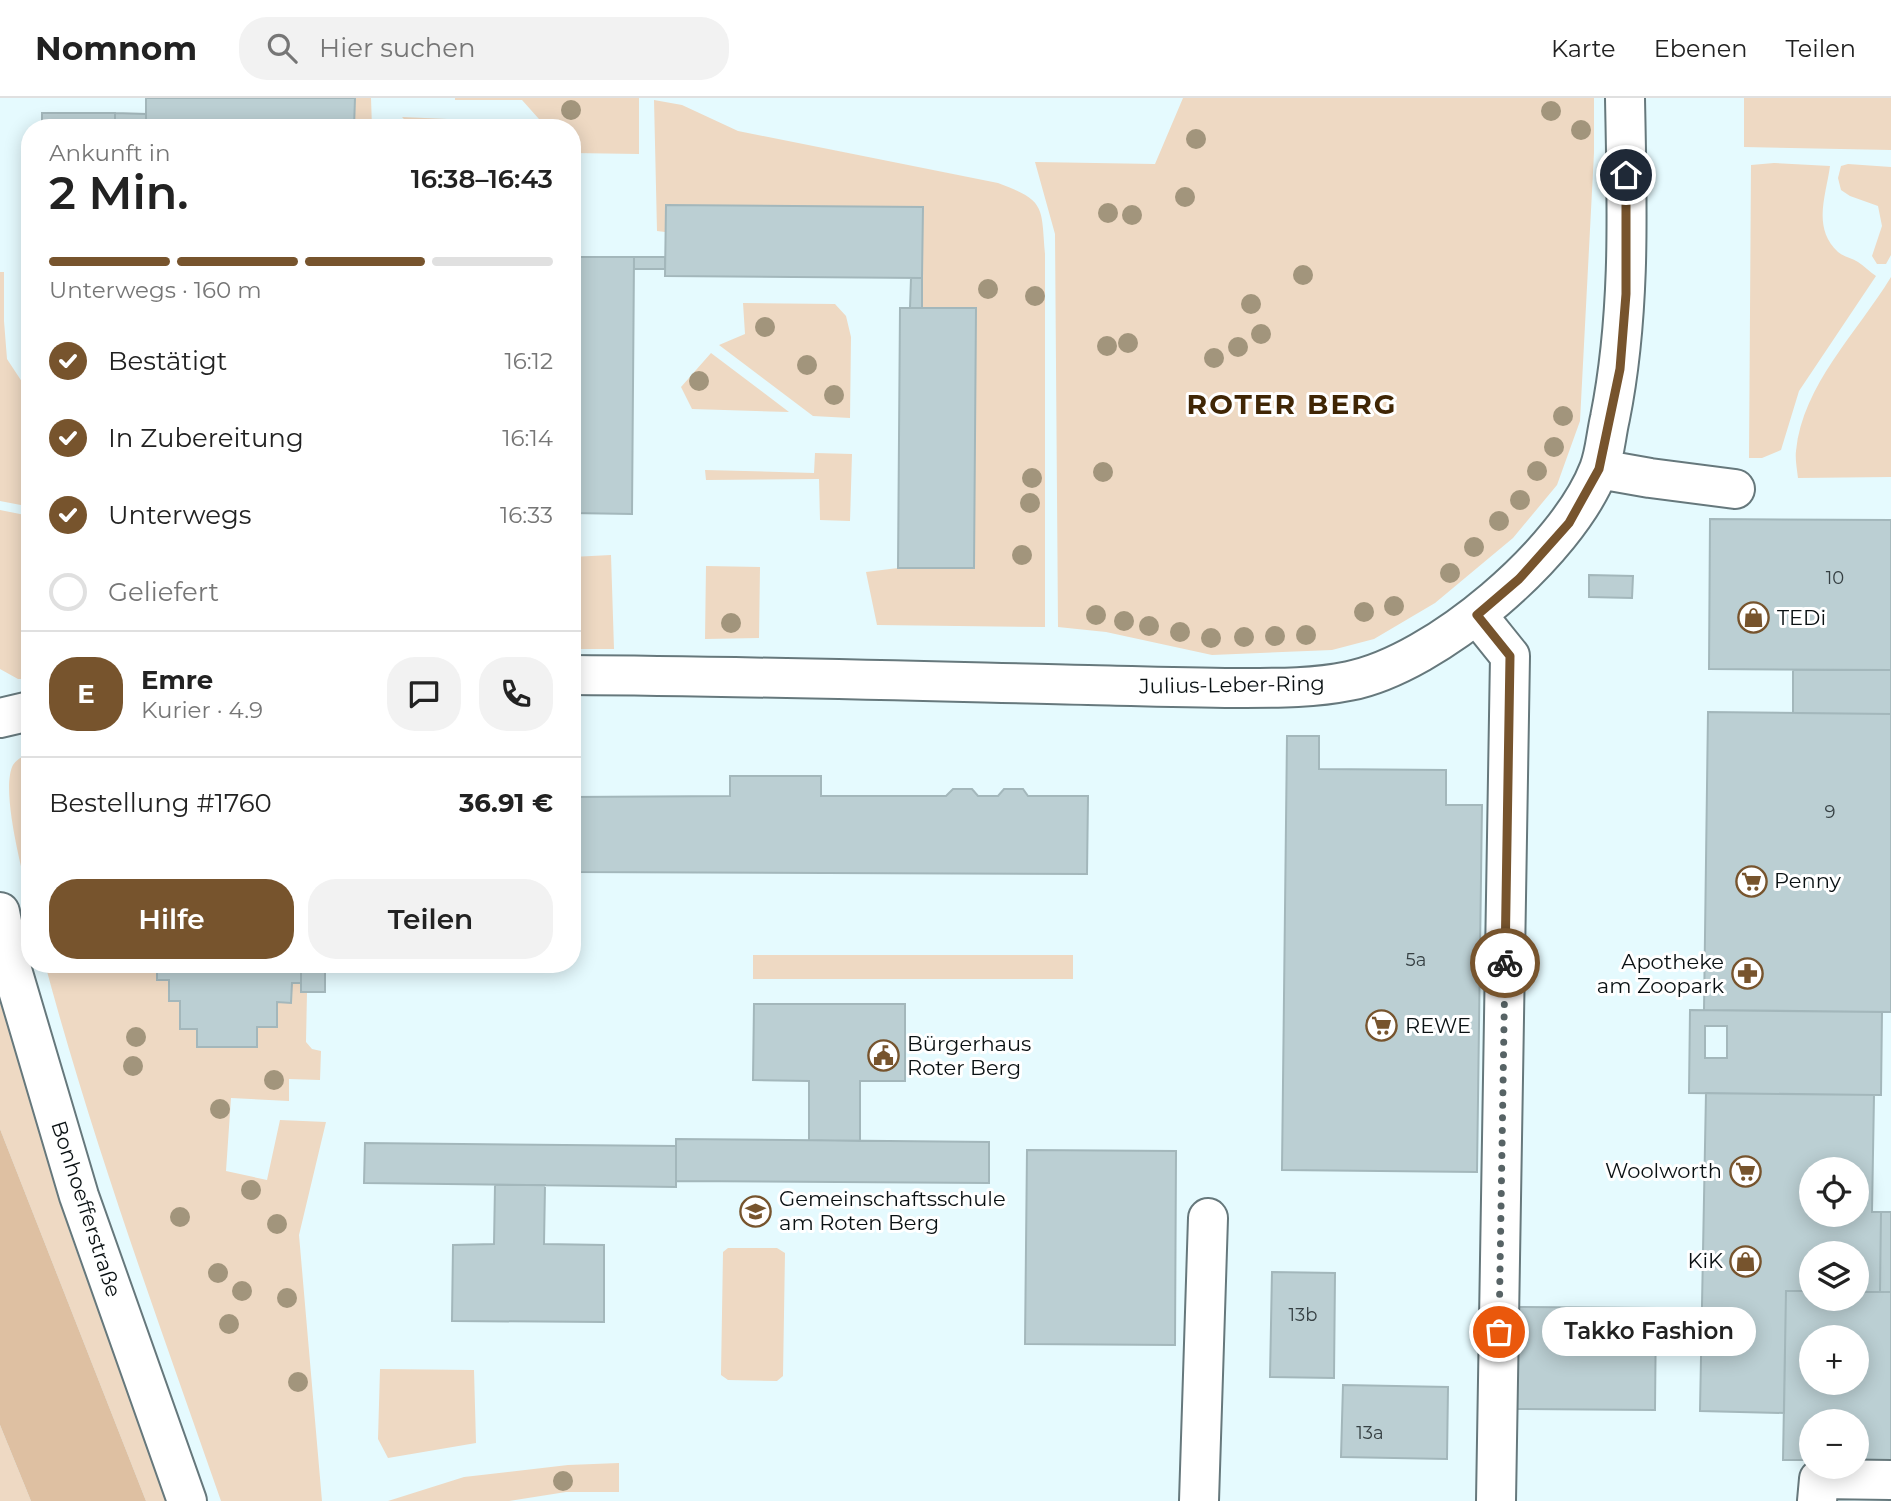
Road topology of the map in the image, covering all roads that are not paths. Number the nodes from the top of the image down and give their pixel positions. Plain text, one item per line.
1 (1625, 98) edge
2 (1599, 469) junction
3 (1735, 489) dead end
4 (1477, 615) junction
5 (581, 675) edge
6 (21, 713) edge
7 (0, 718) edge
8 (0, 912) edge
9 (1208, 1218) dead end
10 (1891, 1480) edge
11 (187, 1501) edge
12 (1199, 1501) edge
13 (1496, 1501) edge
14 (1817, 1501) edge

1 - 2 street, Julius-Leber-Ring
2 - 3 street
2 - 4 street, Julius-Leber-Ring
4 - 5 street, Julius-Leber-Ring
4 - 13 street
6 - 7 street
8 - 11 street, Bonhoefferstraße
9 - 12 street
10 - 14 street

